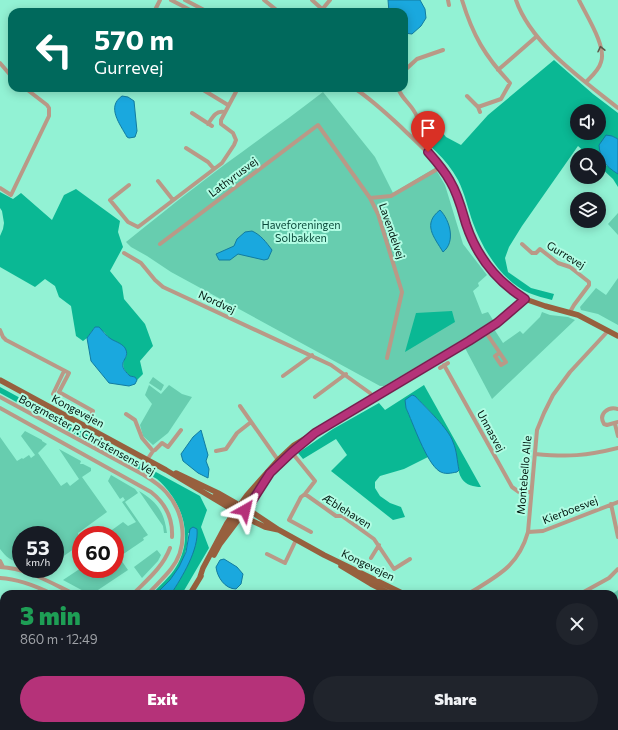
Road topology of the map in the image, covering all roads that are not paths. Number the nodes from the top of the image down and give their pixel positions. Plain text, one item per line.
1 (172, 0) edge
2 (185, 0) edge
3 (264, 0) edge
4 (312, 0) edge
5 (330, 0) edge
6 (462, 0) edge
7 (516, 0) edge
8 (579, 0) edge
9 (187, 8) edge
10 (200, 8) edge
11 (274, 8) edge
12 (319, 8) edge
13 (323, 8) edge
14 (537, 36) junction
15 (442, 50) dead end
16 (0, 63) edge
17 (408, 67) edge
18 (498, 70) junction
19 (8, 72) edge
20 (586, 82) junction
21 (30, 92) edge
22 (207, 92) edge
23 (236, 92) edge
24 (363, 92) edge
25 (399, 92) edge
26 (467, 96) dead end
27 (228, 105) junction
28 (478, 107) junction
29 (618, 108) edge
30 (224, 112) junction
31 (480, 112) dead end
32 (192, 113) dead end
33 (417, 117) dead end
34 (318, 125) joint
35 (186, 148) dead end
36 (441, 168) junction
37 (214, 169) junction
38 (158, 181) dead end
39 (130, 185) dead end
40 (0, 188) edge
41 (370, 198) junction
42 (173, 200) junction
43 (160, 244) dead end
44 (522, 244) dead end
45 (124, 253) dead end
46 (525, 299) junction
47 (570, 312) junction
48 (0, 330) edge
49 (485, 331) junction
50 (608, 331) junction
51 (618, 336) edge
52 (499, 353) dead end
53 (312, 355) junction
54 (387, 358) dead end
55 (440, 368) dead end
56 (64, 371) junction
57 (346, 374) junction
58 (283, 376) dead end
59 (0, 380) edge
60 (53, 394) dead end
61 (0, 397) edge
62 (315, 397) dead end
63 (374, 399) junction
64 (240, 406) dead end
65 (0, 408) edge
66 (618, 409) edge
67 (92, 413) dead end
68 (126, 414) dead end
69 (251, 422) junction
70 (616, 423) edge
71 (52, 425) junction
72 (181, 430) dead end
73 (48, 434) junction
74 (618, 436) edge
75 (618, 448) edge
76 (152, 451) junction
77 (216, 451) dead end
78 (291, 451) junction
79 (535, 454) junction
80 (147, 460) junction
81 (278, 460) junction
82 (166, 470) junction
83 (142, 474) junction
84 (137, 483) junction
85 (532, 492) junction
86 (305, 494) junction
87 (618, 502) edge
88 (611, 504) junction
89 (242, 511) junction
90 (277, 530) junction
91 (311, 532) dead end
92 (528, 532) junction
93 (172, 537) dead end
94 (618, 537) edge
95 (296, 540) junction
96 (379, 545) junction
97 (170, 548) dead end
98 (267, 554) dead end
99 (324, 555) junction
100 (371, 558) dead end
101 (410, 559) dead end
102 (0, 561) edge
103 (1, 567) edge
104 (12, 569) edge
105 (618, 569) edge
106 (0, 578) edge
107 (38, 578) edge
108 (43, 578) edge
109 (200, 578) junction
110 (145, 582) junction
111 (35, 586) junction
112 (44, 590) edge
113 (66, 590) edge
114 (137, 590) edge
115 (152, 590) joint
116 (192, 590) edge
117 (382, 590) edge
118 (396, 590) edge
119 (474, 590) edge
120 (587, 590) edge

1 - 9 street
2 - 10 street
3 - 11 street
4 - 12 street
5 - 13 street
6 - 18 street
7 - 14 street
20 -> 8 street
14 - 18 street
14 - 20 street
15 - 17 street
16 - 19 street
18 - 28 street
20 - 29 street
21 - 40 street
22 - 27 street
23 - 27 street
24 - 36 street
25 - 33 street
26 - 28 street
27 - 30 street
28 - 31 street
30 - 32 street
30 - 37 street
34 - 41 street, Lavendelvej
34 - 43 street, Lathyrusvej
35 - 37 street
36 - 41 street
36 - 46 street
37 - 42 street
38 - 42 street
39 - 42 street
41 - 54 street, Lavendelvej
44 - 47 street, Gurrevej
45 - 53 street, Nordvej
46 - 47 main road
46 - 49 main road
47 - 50 main road
48 - 56 street
49 - 52 street
49 - 63 main road
50 - 51 main road
50 - 79 street, Montebello Alle
53 - 57 street, Nordvej
53 - 58 street
55 - 85 street, Unnasvej
56 - 60 street
56 - 67 street
57 - 62 street
57 - 63 street, Nordvej
59 - 80 main road, Kongevejen
61 - 71 street, Borgmester P. Christensens Vej
63 - 78 main road
64 - 69 street
65 - 73 street
66 - 70 street
68 - 76 street
69 - 77 street
69 - 81 street
70 - 74 street
71 - 73 street
71 - 83 street, Borgmester P. Christensens Vej
72 - 76 street
73 - 84 street
75 - 79 street
76 - 80 street
78 - 81 main road
78 - 86 street, Æblehaven
78 - 89 main road
79 - 85 street, Montebello Alle
80 - 82 main road, Kongevejen
81 - 89 main road
82 - 89 main road, Kongevejen
82 - 89 main road, Kongevejen
83 - 84 street
83 - 115 street, Borgmester P. Christensens Vej
84 - 93 street
85 - 92 street, Montebello Alle
86 - 91 street, Æblehaven
86 - 96 street, Æblehaven
87 - 88 street, Kierboesvej
88 - 92 street, Kierboesvej
88 - 94 street
89 - 90 main road, Kongevejen
89 - 90 main road, Kongevejen
89 - 109 main road
89 - 109 main road
90 - 95 main road, Kongevejen
92 - 119 street, Montebello Alle
95 - 98 street
95 - 99 main road, Kongevejen
96 - 100 street
96 - 101 street, Æblehaven
97 - 110 street
99 - 117 main road, Kongevejen
99 - 118 main road, Kongevejen
102 - 103 street
103 - 104 street
105 - 120 street
106 - 111 street
107 - 111 street
108 - 113 street
109 - 116 main road
110 - 114 street
110 - 115 street
111 - 112 street

